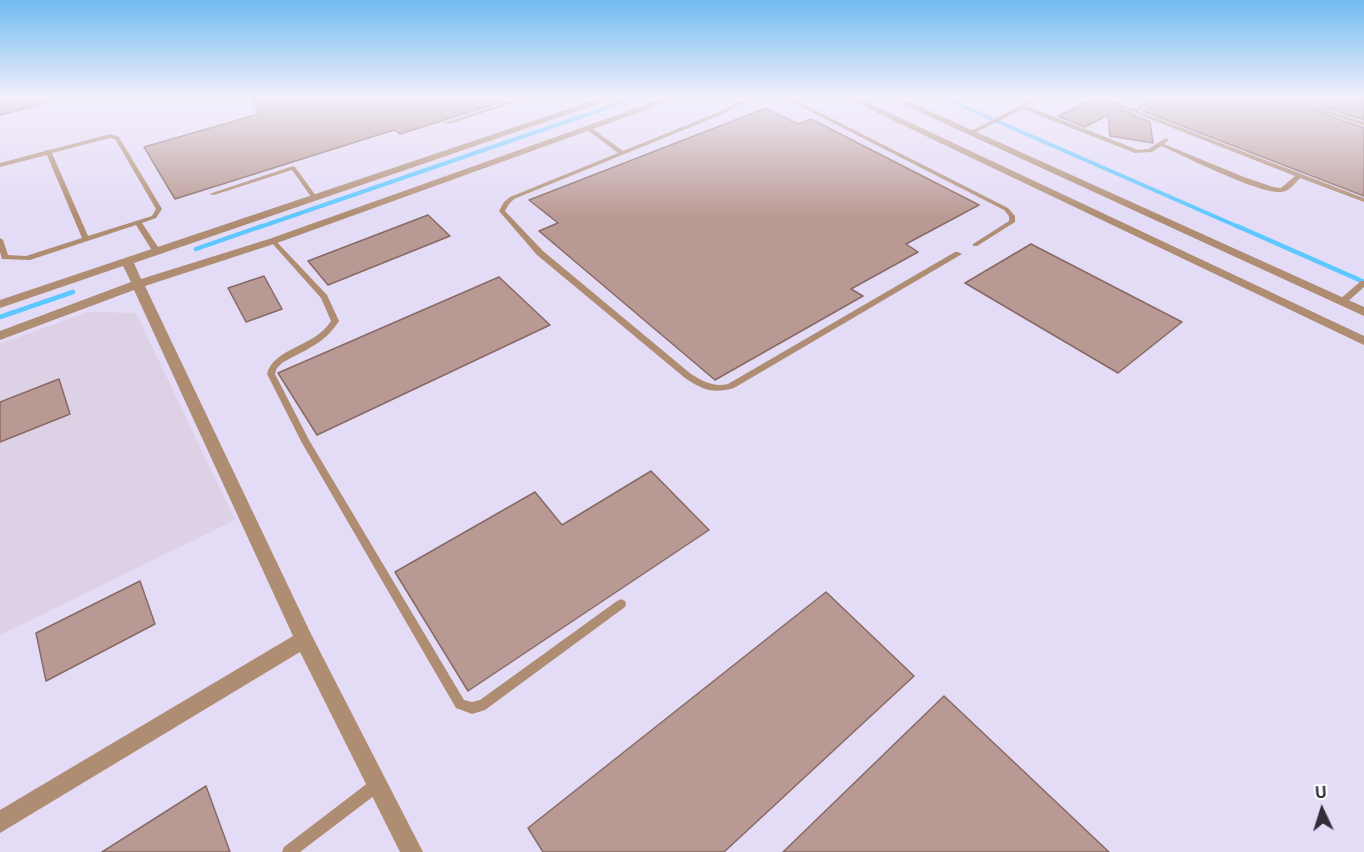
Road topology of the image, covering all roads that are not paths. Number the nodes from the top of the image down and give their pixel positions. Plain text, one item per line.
1 (491, 138) edge
2 (561, 138) edge
3 (601, 138) edge
4 (660, 138) edge
5 (865, 138) edge
6 (935, 138) edge
7 (992, 138) edge
8 (1103, 138) edge
9 (1203, 138) edge
10 (48, 152) junction
11 (622, 153) junction
12 (0, 165) edge
13 (1299, 175) junction
14 (212, 194) dead end
15 (314, 197) junction
16 (1364, 200) edge
17 (138, 222) junction
18 (86, 239) junction
19 (0, 240) edge
20 (273, 241) junction
21 (975, 245) dead end
22 (156, 250) junction
23 (958, 254) dead end
24 (127, 261) junction
25 (138, 284) junction
26 (1364, 284) edge
27 (1342, 302) junction
28 (0, 304) edge
29 (1364, 312) edge
30 (0, 336) edge
31 (1364, 341) edge
32 (621, 604) dead end
33 (304, 640) junction
34 (378, 784) junction
35 (0, 822) edge
36 (289, 852) edge
37 (412, 852) edge

1 - 15 street
2 - 20 street
3 - 11 lane
4 - 11 lane
5 - 21 lane
6 - 31 street
7 - 27 street
8 - 13 lane
9 - 13 lane
10 - 12 lane
10 - 17 lane
10 - 18 lane
11 - 23 lane
13 - 16 lane
14 - 15 lane
15 - 22 street
17 - 18 lane
17 - 22 lane
18 - 19 lane
20 - 25 street
20 - 32 lane
22 - 24 street
24 - 25 street
24 - 28 street
25 - 30 street
25 - 33 street
26 - 27 lane
27 - 29 street
33 - 34 street
33 - 35 street
34 - 36 lane
34 - 37 street

